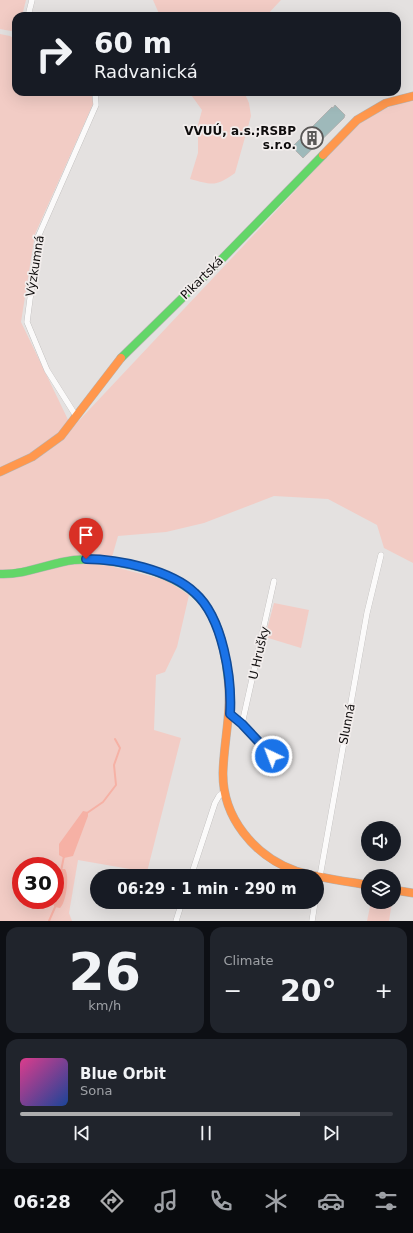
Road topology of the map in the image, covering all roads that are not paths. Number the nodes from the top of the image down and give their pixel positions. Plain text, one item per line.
1 (32, 0) edge
2 (29, 12) edge
3 (95, 96) edge
4 (413, 96) edge
5 (76, 416) junction
6 (0, 472) edge
7 (381, 555) dead end
8 (0, 574) edge
9 (274, 581) dead end
10 (230, 714) junction
11 (242, 724) junction
12 (272, 756) dead end
13 (224, 792) junction
14 (193, 869) edge
15 (291, 869) edge
16 (321, 869) edge
17 (324, 877) edge
18 (361, 884) edge
19 (401, 891) edge
20 (413, 893) edge
21 (180, 909) edge
22 (314, 909) edge
23 (176, 921) edge
24 (312, 921) edge

1 - 2 street
3 - 5 street, Výzkumná
4 - 5 street, Pikartská
5 - 6 street, Pikartská
7 - 16 street, Slunná
8 - 10 street
9 - 11 street, U Hrušky
10 - 11 street
10 - 13 street
11 - 12 street
13 - 14 street
13 - 15 street
17 - 18 street
19 - 20 street
21 - 23 street
22 - 24 street

